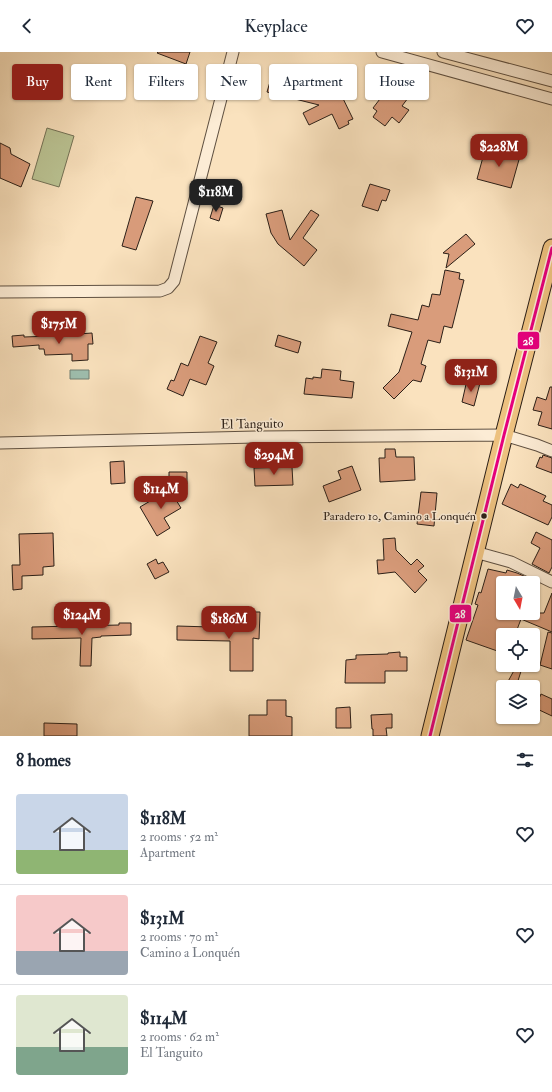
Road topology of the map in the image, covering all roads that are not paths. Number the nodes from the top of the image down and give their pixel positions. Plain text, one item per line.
1 (233, 52) edge
2 (382, 52) edge
3 (443, 52) edge
4 (552, 81) edge
5 (552, 99) edge
6 (552, 248) edge
7 (548, 279) edge
8 (0, 292) edge
9 (504, 435) junction
10 (0, 443) edge
11 (552, 451) edge
12 (475, 552) junction
13 (552, 582) edge
14 (430, 736) edge

1 - 8 street
2 - 5 street
3 - 4 street
6 - 7 main road
7 - 9 main road
9 - 10 street, El Tanguito
9 - 11 street, El Tanguito
9 - 12 main road
12 - 13 street
12 - 14 main road

